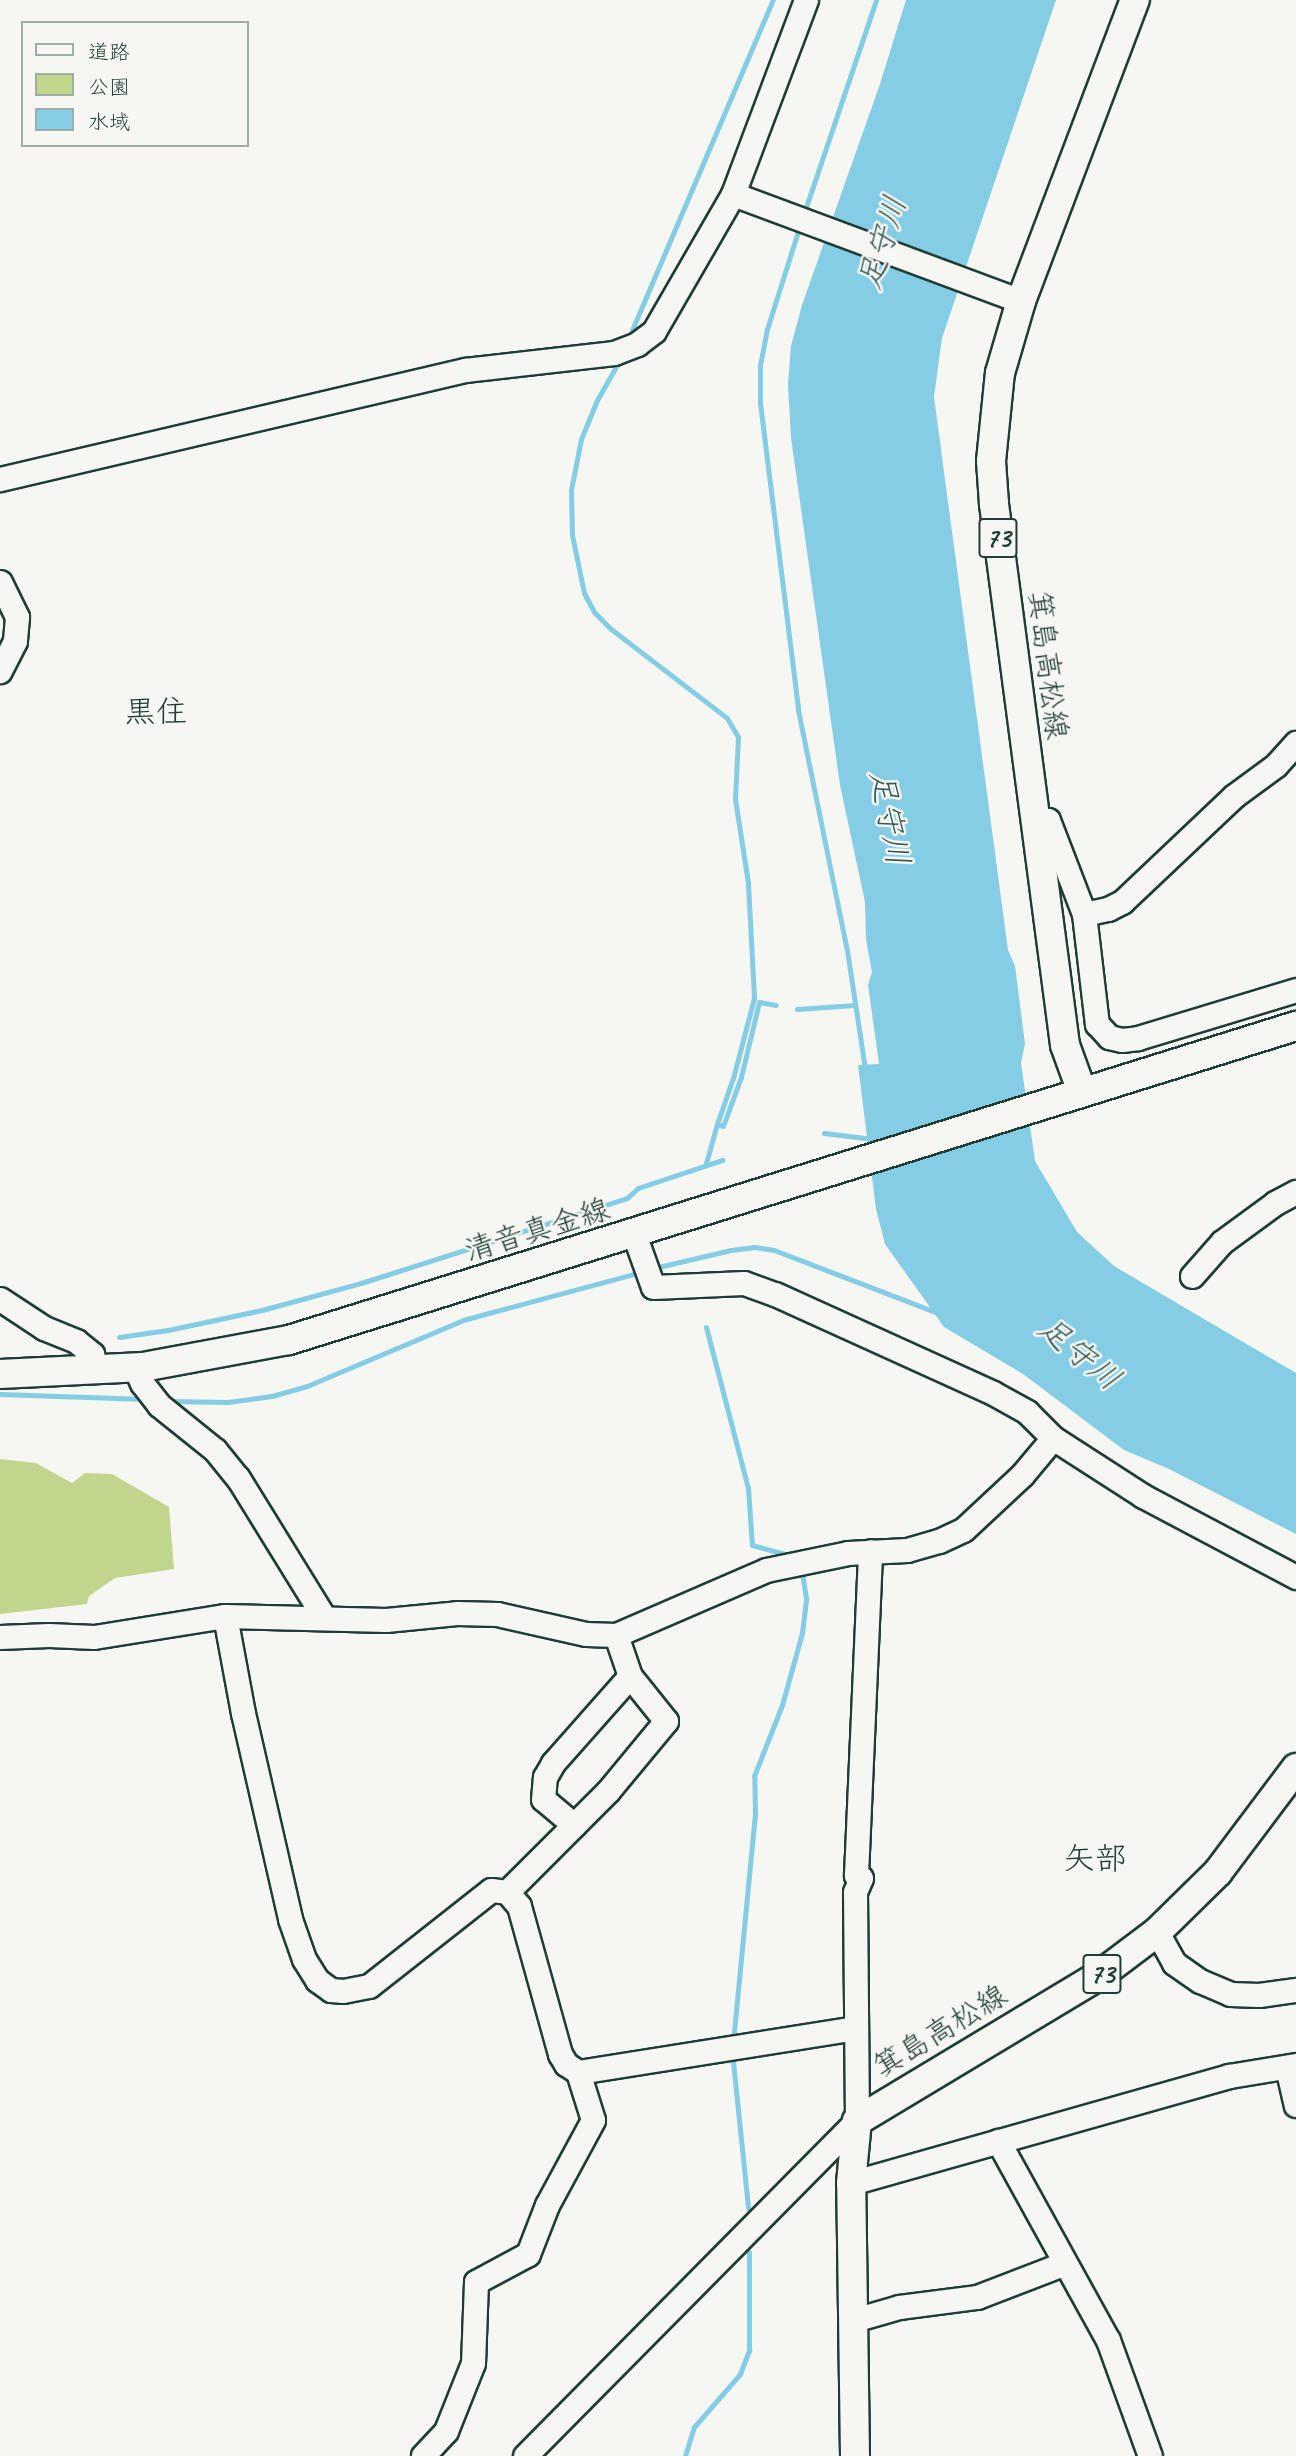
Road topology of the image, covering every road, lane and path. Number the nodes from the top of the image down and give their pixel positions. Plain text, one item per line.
1 (806, 0) edge
2 (1135, 0) edge
3 (741, 197) junction
4 (1013, 297) junction
5 (0, 479) edge
6 (0, 582) edge
7 (0, 671) edge
8 (1296, 743) edge
9 (1035, 822) junction
10 (1084, 914) junction
11 (1296, 990) edge
12 (1296, 1026) edge
13 (1082, 1092) junction
14 (1296, 1192) edge
15 (634, 1234) junction
16 (1192, 1276) dead end
17 (0, 1299) edge
18 (94, 1371) junction
19 (0, 1374) edge
20 (147, 1387) junction
21 (1053, 1438) junction
22 (870, 1551) junction
23 (1296, 1577) edge
24 (225, 1616) junction
25 (324, 1617) junction
26 (616, 1634) junction
27 (0, 1637) edge
28 (630, 1676) junction
29 (1296, 1768) edge
30 (574, 1825) junction
31 (507, 1892) junction
32 (1157, 1932) junction
33 (1296, 1990) edge
34 (855, 2028) junction
35 (1292, 2066) edge
36 (578, 2072) junction
37 (1296, 2105) edge
38 (857, 2120) junction
39 (998, 2141) junction
40 (851, 2183) junction
41 (1065, 2263) junction
42 (854, 2320) junction
43 (423, 2456) edge
44 (525, 2456) edge
45 (855, 2456) edge
46 (1150, 2456) edge

1 - 3 street
2 - 4 main road, 箕島高松線 / 73
3 - 4 street
3 - 5 street
4 - 9 main road, 箕島高松線 / 73
6 - 7 street
8 - 10 street
9 - 10 street
9 - 13 main road, 箕島高松線 / 73
10 - 11 street
12 - 13 main road
13 - 15 main road, 清音真金線
14 - 16 street
15 - 20 main road, 清音真金線
15 - 21 street
17 - 18 street
18 - 19 main road, 清音真金線
18 - 20 main road, 清音真金線
20 - 25 street
21 - 22 street
21 - 23 street
22 - 26 street
22 - 34 street
24 - 25 street
24 - 27 street
24 - 31 street
25 - 26 street
26 - 28 street
28 - 30 street
28 - 30 street
29 - 32 main road, 箕島高松線 / 73
30 - 31 street
31 - 36 street
32 - 33 street
32 - 38 main road, 箕島高松線 / 73
34 - 36 street
34 - 38 street
35 - 37 street
35 - 39 street
36 - 43 street
38 - 40 main road
38 - 44 street
39 - 40 street
39 - 41 street
40 - 42 main road
41 - 42 street
41 - 46 street
42 - 45 main road

